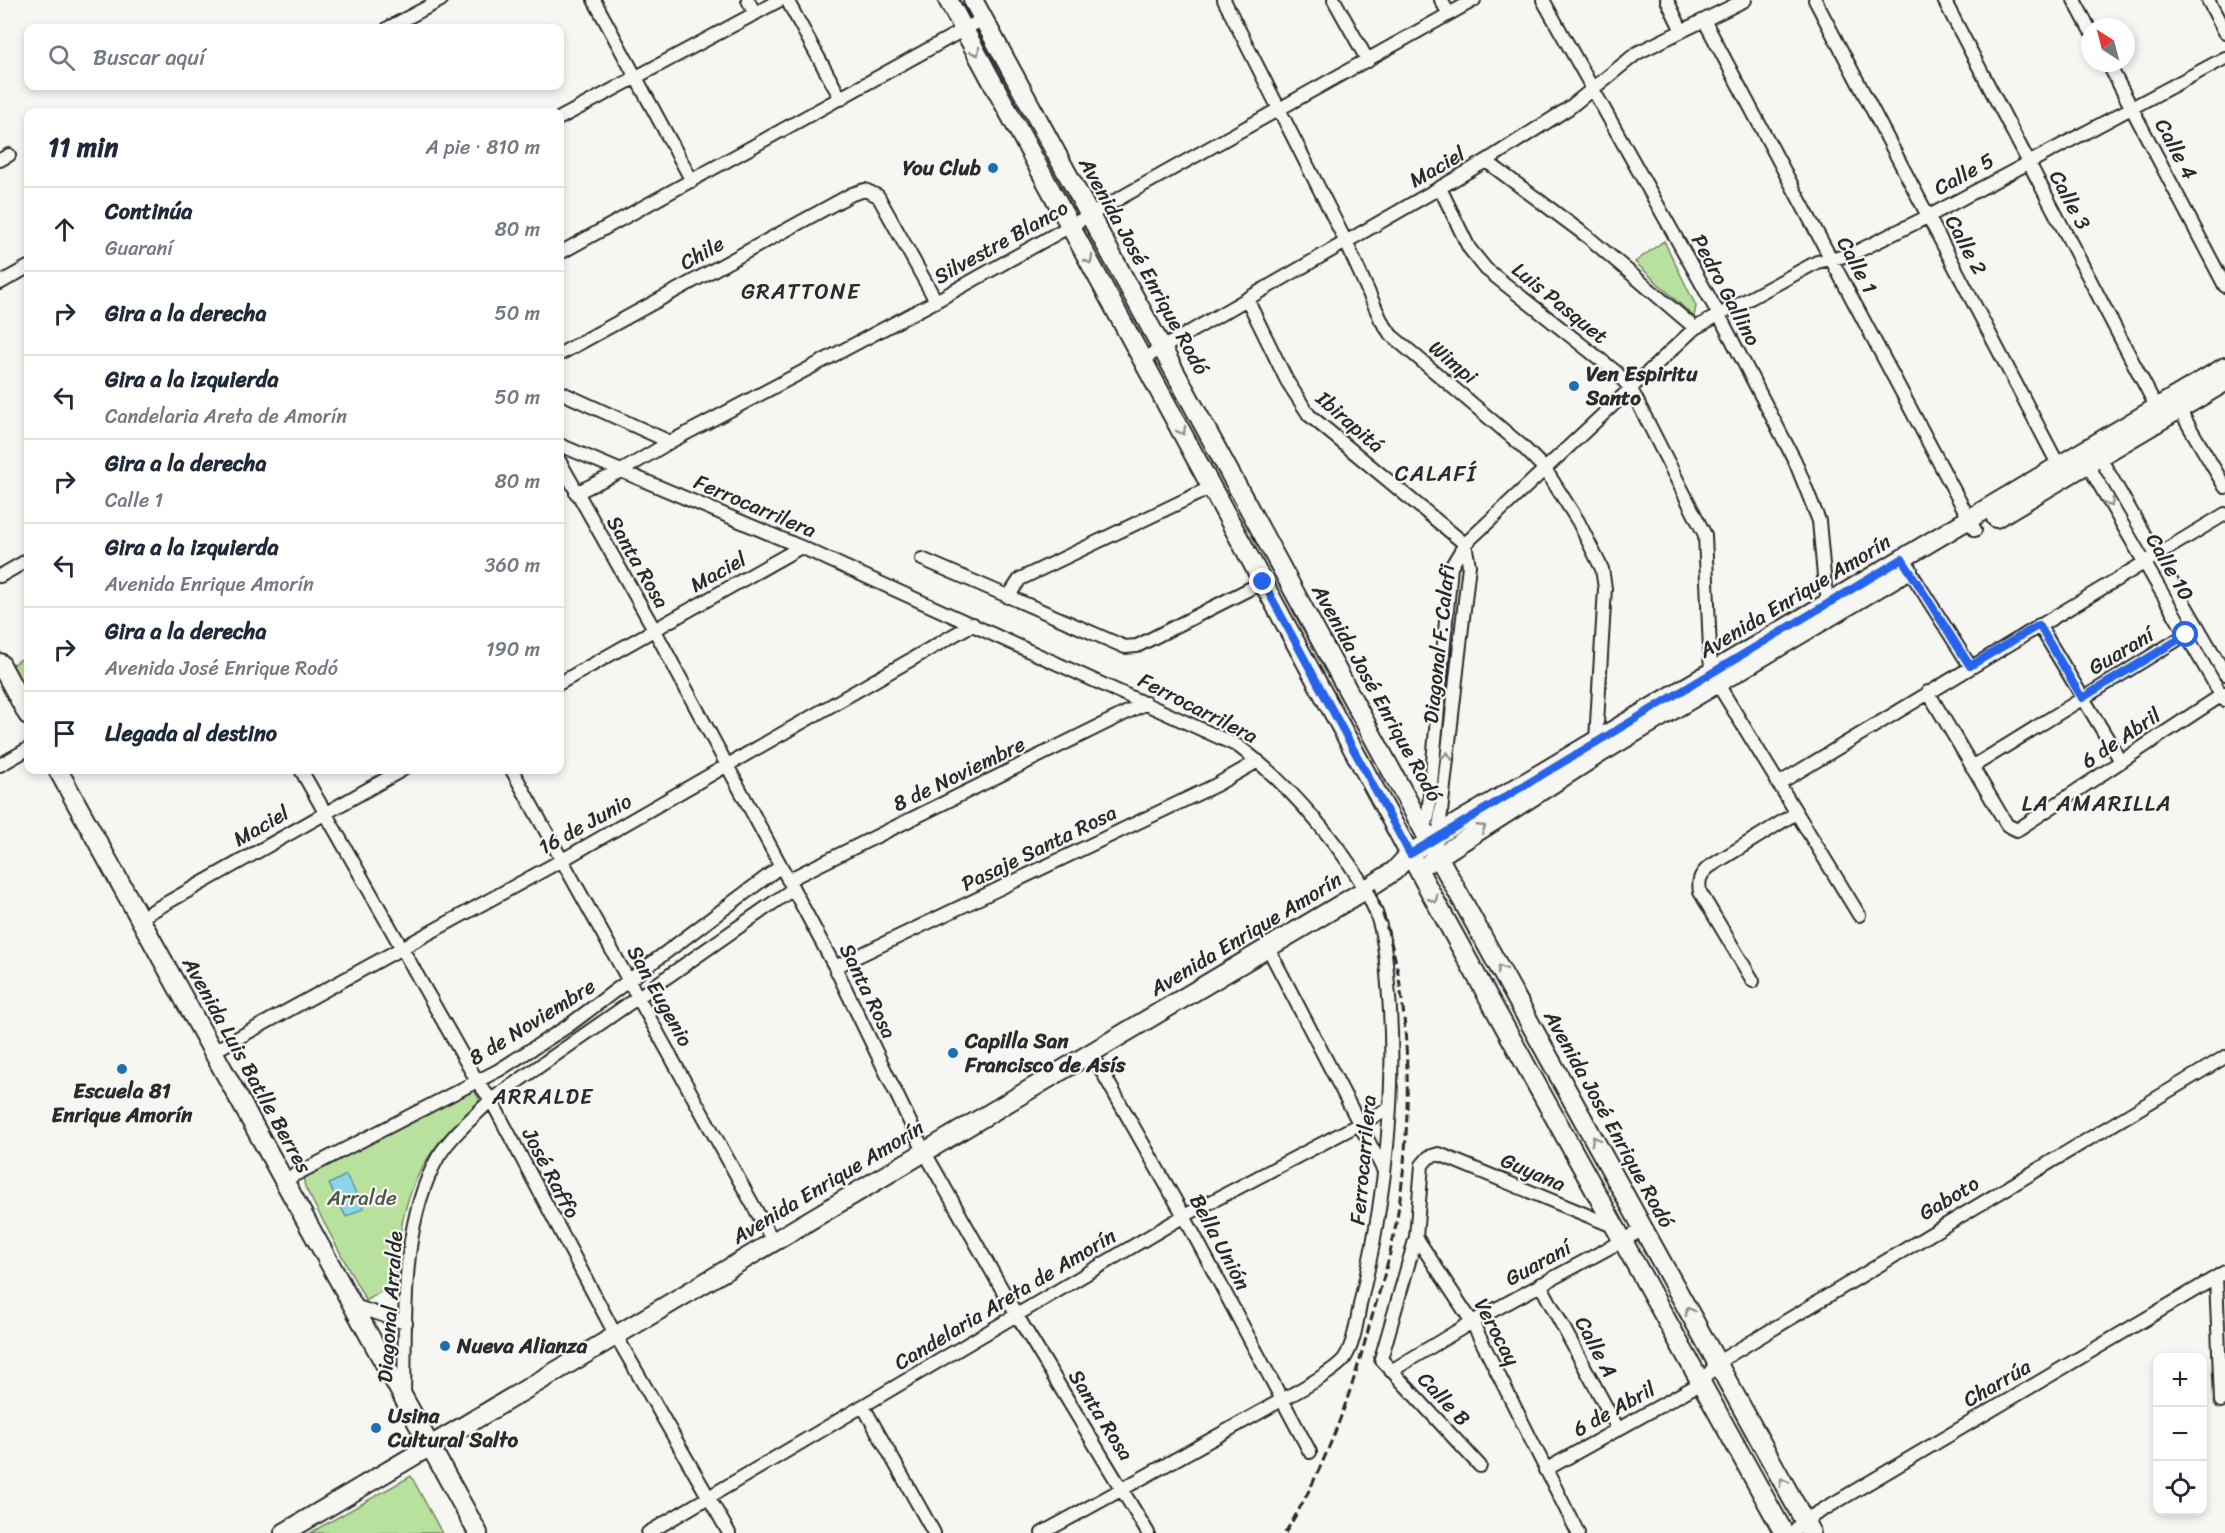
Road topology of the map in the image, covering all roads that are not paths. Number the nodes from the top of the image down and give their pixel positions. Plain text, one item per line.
1 (441, 0) edge
2 (594, 0) edge
3 (748, 0) edge
4 (780, 0) edge
5 (787, 0) edge
6 (948, 0) edge
7 (973, 0) edge
8 (1224, 0) edge
9 (1334, 0) edge
10 (1441, 0) edge
11 (1474, 0) edge
12 (1543, 0) edge
13 (1667, 0) edge
14 (1745, 0) edge
15 (1815, 0) edge
16 (1944, 0) edge
17 (2074, 0) edge
18 (2208, 0) edge
19 (755, 14) junction
20 (1449, 14) junction
21 (2084, 18) edge
22 (983, 20) junction
23 (1704, 20) junction
24 (396, 24) edge
25 (964, 30) junction
26 (1682, 31) junction
27 (2225, 32) edge
28 (2225, 58) edge
29 (1368, 61) junction
30 (2113, 72) edge
31 (636, 79) junction
32 (1593, 88) junction
33 (841, 99) junction
34 (2132, 107) junction
35 (1279, 111) junction
36 (564, 116) edge
37 (1486, 161) junction
38 (2028, 161) junction
39 (692, 181) junction
40 (1440, 188) junction
41 (1090, 214) junction
42 (1929, 216) junction
43 (1070, 226) junction
44 (1346, 242) junction
45 (564, 251) edge
46 (1832, 258) junction
47 (24, 269) edge
48 (0, 283) edge
49 (2225, 286) edge
50 (1247, 299) junction
51 (936, 301) junction
52 (1718, 313) junction
53 (1695, 328) junction
54 (1163, 348) junction
55 (564, 352) edge
56 (1143, 359) junction
57 (2225, 367) edge
58 (2225, 382) edge
59 (1631, 389) junction
60 (564, 394) edge
61 (2175, 404) junction
62 (2159, 413) junction
63 (670, 442) junction
64 (564, 447) edge
65 (2090, 454) junction
66 (1545, 469) junction
67 (564, 470) edge
68 (623, 470) junction
69 (2062, 471) junction
70 (1212, 487) junction
71 (2225, 487) edge
72 (576, 493) junction
73 (2225, 514) edge
74 (1973, 524) junction
75 (1465, 544) junction
76 (801, 548) junction
77 (2156, 555) junction
78 (922, 559) dead end
79 (24, 562) edge
80 (2145, 562) junction
81 (1905, 564) junction
82 (0, 576) edge
83 (1263, 582) junction
84 (1008, 597) junction
85 (1831, 607) junction
86 (973, 624) junction
87 (2039, 625) junction
88 (2198, 627) junction
89 (654, 629) junction
90 (2186, 635) junction
91 (0, 663) edge
92 (1970, 666) junction
93 (2225, 674) edge
94 (1714, 678) junction
95 (564, 681) edge
96 (1928, 692) junction
97 (2224, 696) edge
98 (2082, 698) junction
99 (1146, 703) junction
100 (24, 708) edge
101 (1599, 746) junction
102 (24, 751) edge
103 (1258, 760) junction
104 (2121, 760) junction
105 (0, 765) edge
106 (728, 765) junction
107 (1972, 767) junction
108 (60, 774) edge
109 (303, 774) edge
110 (395, 774) edge
111 (514, 774) edge
112 (1778, 784) junction
113 (324, 812) junction
114 (1796, 813) junction
115 (1425, 847) junction
116 (564, 859) junction
117 (781, 866) junction
118 (790, 885) junction
119 (1365, 890) junction
120 (1859, 915) dead end
121 (140, 918) junction
122 (402, 946) junction
123 (1268, 948) junction
124 (835, 967) junction
125 (1753, 981) dead end
126 (629, 982) junction
127 (637, 997) junction
128 (214, 1051) junction
129 (1091, 1052) junction
130 (2225, 1057) edge
131 (477, 1081) junction
132 (491, 1100) junction
133 (1388, 1109) junction
134 (1359, 1125) junction
135 (924, 1151) junction
136 (1385, 1172) junction
137 (285, 1180) junction
138 (1184, 1216) junction
139 (1644, 1229) junction
140 (1617, 1233) junction
141 (1416, 1237) junction
142 (773, 1241) junction
143 (2221, 1275) edge
144 (1540, 1284) junction
145 (354, 1306) junction
146 (1016, 1314) junction
147 (1472, 1322) junction
148 (405, 1323) junction
149 (615, 1334) junction
150 (1718, 1362) junction
151 (1391, 1371) junction
152 (1701, 1383) junction
153 (404, 1396) junction
154 (1282, 1400) junction
155 (2221, 1401) dead end
156 (862, 1406) junction
157 (1618, 1429) junction
158 (430, 1446) junction
159 (1310, 1452) dead end
160 (1480, 1466) dead end
161 (1545, 1470) junction
162 (1124, 1488) junction
163 (708, 1497) junction
164 (1802, 1529) edge
165 (285, 1533) edge
166 (478, 1533) edge
167 (648, 1533) edge
168 (729, 1533) edge
169 (934, 1533) edge
170 (1042, 1533) edge
171 (1148, 1533) edge
172 (1578, 1533) edge
173 (1784, 1533) edge

1 - 24 street
2 - 31 street
3 - 19 street
4 - 19 street
5 - 33 street
6 - 25 street, Avenida José Enrique Rodó
7 - 22 street, Avenida José Enrique Rodó
8 - 35 street, Wimpi
9 - 29 street
10 - 20 street
11 - 20 street, Silvestre Blanco
12 - 32 street, Pedro Gallino
13 - 26 street
14 - 23 street, Maciel
15 - 42 street, Calle 2
16 - 38 street, Calle 3
17 - 21 street
18 - 27 street
19 - 31 street
20 - 29 street, Silvestre Blanco
22 - 25 street
22 - 41 street, Avenida José Enrique Rodó
23 - 26 street, Maciel
23 - 46 street, Calle 1
25 - 33 street
25 -> 43 street, Avenida José Enrique Rodó
26 - 32 street, Maciel
28 - 34 street, Calle 5
29 - 35 street, Silvestre Blanco
30 - 34 street, Calle 4
31 - 36 street
31 - 39 street
32 - 37 street, Maciel
32 - 52 street, Pedro Gallino
33 - 39 street
34 - 38 street, Calle 5
34 - 49 street, Calle 4
35 - 41 street, Silvestre Blanco
35 - 44 street, Wimpi
37 - 40 street, Maciel
37 - 53 street
38 - 42 street, Calle 5
38 - 62 street, Calle 3
39 - 45 street
40 - 44 street, Maciel
40 - 59 street, Luis Pasquet
41 - 43 street, Silvestre Blanco
41 - 54 street, Avenida José Enrique Rodó
42 - 46 street, Calle 5
42 - 69 street, Calle 2
43 - 51 street, Silvestre Blanco
43 -> 56 street, Avenida José Enrique Rodó
44 - 50 street, Maciel
44 - 66 street, Wimpi
46 - 52 street, Calle 5
46 - 74 street, Calle 1
47 - 48 street
50 - 54 street, Maciel
50 - 75 street, Ibirapitá
51 - 55 street, Chile
51 - 63 street, Silvestre Blanco
52 - 53 street, Diagonal F. Calafi
52 - 85 street, Pedro Gallino
53 - 59 street, Diagonal F. Calafi
54 - 56 street, Maciel
54 - 115 street, Avenida José Enrique Rodó
56 -> 70 street, Avenida José Enrique Rodó
57 - 61 street, Avenida Enrique Amorín
58 - 61 street, Avenida Enrique Amorín
59 - 66 street, Diagonal F. Calafi
59 - 94 street, Luis Pasquet
60 - 63 street
61 - 62 street, Avenida Enrique Amorín
61 - 71 street
62 - 65 street, Avenida Enrique Amorín
63 - 68 street, Silvestre Blanco
64 - 68 street, Ferrocarrilera
65 - 69 street, Avenida Enrique Amorín
65 - 77 street, Calle 10
65 -> 80 street, Calle 10
66 - 75 street, Diagonal F. Calafi
66 - 101 street, Wimpi
67 - 72 street, Santa Rosa
68 - 72 street, Silvestre Blanco
68 - 76 street, Ferrocarrilera
69 - 74 street, Avenida Enrique Amorín
70 - 83 street, Avenida José Enrique Rodó
70 - 84 street
72 - 89 street, Santa Rosa
73 - 77 street
74 - 81 street, Avenida Enrique Amorín
115 -> 75 street, Diagonal F. Calafi
75 - 115 street, Diagonal F. Calafi
76 - 86 street, Ferrocarrilera
76 - 89 street, Maciel
77 - 80 street
77 - 88 street, Calle 10
78 - 84 street
79 - 82 street
80 - 87 street
80 - 90 street, Calle 10
81 - 85 street, Avenida Enrique Amorín
81 - 92 street
83 - 84 street
83 - 115 street, Avenida José Enrique Rodó
85 - 94 street, Avenida Enrique Amorín
86 - 99 street, Ferrocarrilera
86 - 106 street, 16 de Junio
87 - 92 street
87 - 98 street
88 - 90 street, Guaraní
88 - 93 street, Calle 10
89 - 95 street, Maciel
89 - 106 street, Santa Rosa
90 - 97 street, Calle 10
90 - 98 street, Guaraní
91 - 100 street
92 - 96 street
94 - 101 street, Avenida Enrique Amorín
94 - 112 street
96 - 107 street
96 - 112 street
97 - 104 street, 6 de Abril
98 - 104 street
98 - 107 street, Guaraní
99 - 103 street, Ferrocarrilera
99 - 118 street, 8 de Noviembre
101 - 115 street, Avenida Enrique Amorín
102 - 105 street
103 - 119 street, Ferrocarrilera
103 - 124 street, Pasaje Santa Rosa
104 - 107 street, 6 de Abril
106 - 116 street, 16 de Junio
106 - 117 street, Santa Rosa
108 - 121 street, Avenida Luis Batlle Berres
109 - 113 street, José Raffo
110 - 113 street, Maciel
111 - 116 street, San Eugenio
112 - 114 street
113 - 121 street, Maciel
113 - 122 street, José Raffo
114 - 120 street
114 - 125 street
115 - 119 street, Avenida Enrique Amorín
139 -> 115 street, Avenida José Enrique Rodó
115 -> 140 street, Avenida José Enrique Rodó
116 - 122 street, 16 de Junio
116 - 126 street, San Eugenio
117 - 118 street, Santa Rosa
117 - 126 street, 8 de Noviembre
118 - 124 street, Santa Rosa
118 - 127 street, 8 de Noviembre
119 - 123 street, Avenida Enrique Amorín
119 - 133 street, Ferrocarrilera
121 - 128 street, Avenida Luis Batlle Berres
122 - 128 street, 16 de Junio
122 - 131 street, José Raffo
123 - 129 street, Avenida Enrique Amorín
123 - 134 street
124 - 135 street, Santa Rosa
126 - 127 street, San Eugenio
126 - 131 street, 8 de Noviembre
127 - 132 street, 8 de Noviembre
127 - 142 street, San Eugenio
128 - 137 street, Avenida Luis Batlle Berres
129 - 135 street, Avenida Enrique Amorín
129 - 138 street, Bella Unión
130 - 150 street, Gaboto
131 - 132 street, José Raffo
131 - 137 street, 8 de Noviembre
132 - 148 street, Diagonal Arralde
132 - 149 street, José Raffo
133 - 134 street, Candelaria Areta de Amorín
133 - 136 street, Ferrocarrilera
134 - 136 street
134 - 138 street, Candelaria Areta de Amorín
135 - 142 street, Avenida Enrique Amorín
135 - 146 street, Santa Rosa
136 - 154 street, Ferrocarrilera
137 - 145 street, Avenida Luis Batlle Berres
138 - 146 street, Candelaria Areta de Amorín
138 - 154 street, Bella Unión
139 - 140 street, Guaraní
150 -> 139 street, Avenida José Enrique Rodó
140 - 141 street, Guyana
140 - 144 street, Guaraní
140 - 152 street, Avenida José Enrique Rodó
141 - 147 street, Verocay
141 - 151 street, Calle B
142 - 149 street, Avenida Enrique Amorín
143 - 155 street
143 - 164 street, Charrúa
144 - 147 street, Guaraní
144 - 157 street, Calle A
145 - 148 street
145 - 153 street, Avenida Luis Batlle Berres
146 - 156 street, Candelaria Areta de Amorín
146 - 162 street, Santa Rosa
147 - 151 street, Guaraní
147 - 161 street, Verocay
148 - 153 street, Diagonal Arralde
149 - 158 street, Avenida Enrique Amorín
149 - 163 street, José Raffo
150 - 152 street, Gaboto
164 -> 150 street, Avenida José Enrique Rodó
151 - 160 street, Calle B
152 - 157 street, 6 de Abril
152 - 173 street, Avenida José Enrique Rodó
153 - 158 street, Avenida Luis Batlle Berres
154 - 159 street, Bella Unión
154 - 162 street
156 - 163 street, Candelaria Areta de Amorín
156 - 169 street
157 - 161 street, 6 de Abril
158 - 165 street, Avenida Enrique Amorín
158 - 166 street, Avenida Luis Batlle Berres
161 - 172 street, Verocay
162 - 170 street
162 - 171 street, Santa Rosa
163 - 167 street, Candelaria Areta de Amorín
163 - 168 street, José Raffo

